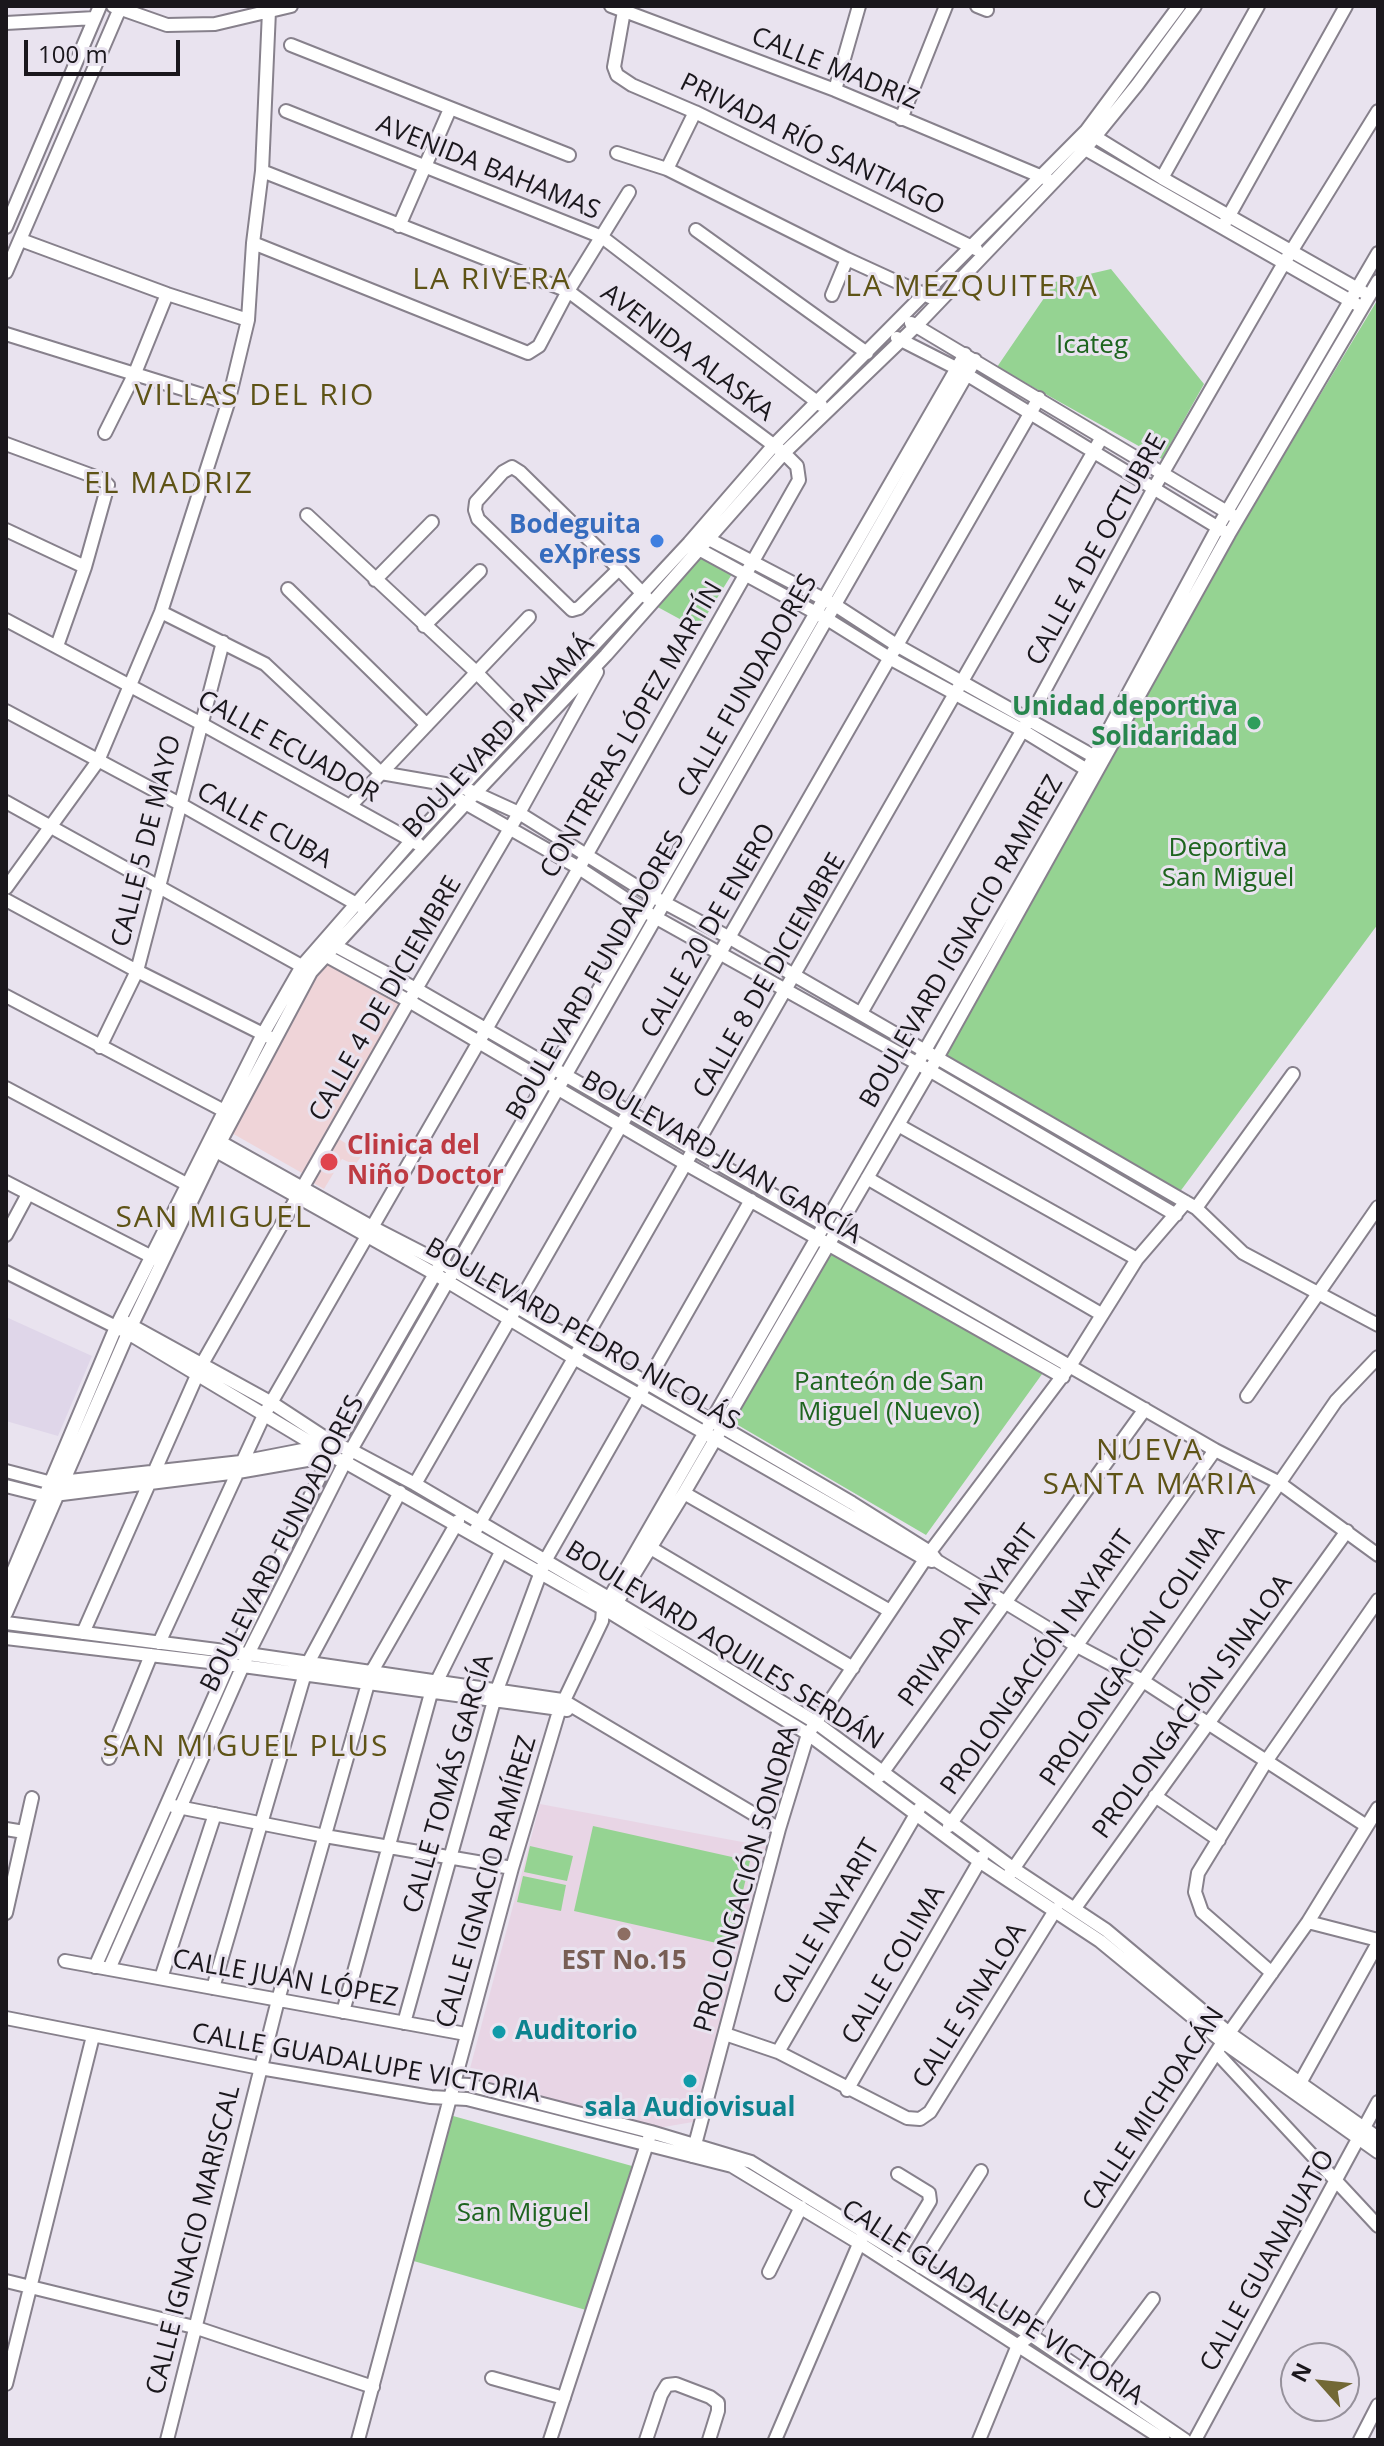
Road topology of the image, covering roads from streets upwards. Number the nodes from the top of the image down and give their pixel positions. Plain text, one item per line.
1 (291, 6) edge
2 (859, 6) edge
3 (946, 6) edge
4 (1179, 6) edge
5 (1195, 6) edge
6 (1258, 6) edge
7 (1346, 6) edge
8 (118, 7) edge
9 (618, 8) edge
10 (269, 11) junction
11 (98, 12) edge
12 (6, 23) edge
13 (291, 45) dead end
14 (835, 90) junction
15 (450, 109) junction
16 (286, 111) dead end
17 (1378, 111) edge
18 (695, 112) junction
19 (901, 119) junction
20 (1091, 134) junction
21 (1080, 146) junction
22 (617, 153) dead end
23 (569, 155) dead end
24 (426, 165) junction
25 (667, 169) junction
26 (262, 171) junction
27 (1162, 178) junction
28 (1048, 179) junction
29 (629, 192) dead end
30 (1230, 216) junction
31 (399, 226) junction
32 (6, 227) edge
33 (1223, 227) junction
34 (696, 230) dead end
35 (602, 237) junction
36 (21, 240) junction
37 (253, 243) junction
38 (972, 247) junction
39 (1378, 253) edge
40 (985, 254) junction
41 (1288, 257) junction
42 (847, 259) junction
43 (6, 272) edge
44 (1378, 281) edge
45 (568, 291) junction
46 (167, 294) junction
47 (832, 295) dead end
48 (926, 295) junction
49 (1361, 298) junction
50 (939, 302) junction
51 (902, 318) junction
52 (248, 320) junction
53 (916, 326) junction
54 (887, 333) junction
55 (6, 334) edge
56 (901, 340) junction
57 (867, 353) junction
58 (970, 357) junction
59 (961, 371) junction
60 (135, 373) junction
61 (1039, 398) junction
62 (816, 401) junction
63 (228, 403) junction
64 (828, 410) junction
65 (1031, 414) junction
66 (105, 433) dead end
67 (1102, 437) junction
68 (6, 444) edge
69 (779, 449) junction
70 (1093, 451) junction
71 (1163, 474) junction
72 (1154, 488) junction
73 (307, 515) dead end
74 (1233, 515) junction
75 (432, 522) dead end
76 (6, 530) edge
77 (1224, 531) junction
78 (698, 541) junction
79 (753, 563) junction
80 (85, 567) junction
81 (619, 569) junction
82 (480, 571) dead end
83 (746, 576) junction
84 (375, 580) junction
85 (288, 589) dead end
86 (641, 593) junction
87 (652, 602) junction
88 (829, 603) junction
89 (161, 612) junction
90 (822, 616) junction
91 (529, 617) dead end
92 (6, 620) edge
93 (424, 626) junction
94 (223, 642) junction
95 (57, 646) junction
96 (898, 646) junction
97 (606, 655) junction
98 (891, 659) junction
99 (476, 672) junction
100 (964, 681) junction
101 (129, 686) junction
102 (956, 695) junction
103 (6, 711) edge
104 (524, 721) junction
105 (200, 723) junction
106 (1025, 724) junction
107 (427, 725) junction
108 (1099, 760) junction
109 (98, 761) junction
110 (381, 773) junction
111 (1092, 773) junction
112 (457, 791) junction
113 (476, 793) junction
114 (6, 802) edge
115 (466, 803) junction
116 (180, 804) junction
117 (350, 806) junction
118 (519, 813) junction
119 (50, 825) junction
120 (511, 828) junction
121 (412, 840) junction
122 (424, 848) junction
123 (587, 854) junction
124 (579, 868) junction
125 (160, 886) junction
126 (6, 888) edge
127 (657, 899) junction
128 (6, 900) edge
129 (361, 907) junction
130 (649, 913) junction
131 (730, 938) junction
132 (327, 948) junction
133 (721, 953) junction
134 (307, 969) junction
135 (137, 971) junction
136 (794, 977) junction
137 (416, 989) junction
138 (786, 991) junction
139 (6, 996) edge
140 (409, 1001) junction
141 (861, 1013) junction
142 (486, 1030) junction
143 (268, 1036) junction
144 (479, 1042) junction
145 (100, 1047) junction
146 (924, 1050) junction
147 (916, 1064) junction
148 (933, 1064) junction
149 (559, 1072) junction
150 (1293, 1074) dead end
151 (552, 1086) junction
152 (6, 1088) edge
153 (229, 1114) junction
154 (625, 1120) junction
155 (898, 1125) junction
156 (213, 1143) junction
157 (695, 1151) junction
158 (686, 1164) junction
159 (867, 1178) junction
160 (6, 1182) edge
161 (192, 1187) junction
162 (300, 1192) junction
163 (28, 1194) junction
164 (751, 1200) junction
165 (1191, 1205) junction
166 (1378, 1207) edge
167 (1176, 1215) junction
168 (829, 1229) junction
169 (369, 1232) junction
170 (6, 1235) edge
171 (822, 1242) junction
172 (1137, 1259) junction
173 (156, 1260) junction
174 (6, 1272) edge
175 (444, 1272) junction
176 (1318, 1293) junction
177 (516, 1307) junction
178 (1101, 1314) junction
179 (510, 1320) junction
180 (1378, 1325) edge
181 (124, 1327) junction
182 (582, 1346) junction
183 (1378, 1357) edge
184 (574, 1358) junction
185 (200, 1369) junction
186 (1067, 1372) junction
187 (641, 1390) junction
188 (1247, 1396) dead end
189 (272, 1403) junction
190 (1145, 1409) junction
191 (264, 1415) junction
192 (713, 1430) junction
193 (318, 1447) junction
194 (1215, 1450) junction
195 (333, 1451) junction
196 (348, 1456) junction
197 (240, 1467) junction
198 (6, 1471) edge
199 (154, 1476) junction
200 (1278, 1482) junction
201 (415, 1484) junction
202 (6, 1486) edge
203 (55, 1489) junction
204 (400, 1492) junction
205 (684, 1493) junction
206 (459, 1519) junction
207 (476, 1530) junction
208 (1347, 1531) junction
209 (649, 1547) junction
210 (501, 1552) junction
211 (1378, 1555) edge
212 (930, 1558) junction
213 (542, 1567) junction
214 (6, 1588) edge
215 (1378, 1600) edge
216 (1006, 1604) junction
217 (608, 1609) junction
218 (890, 1611) junction
219 (6, 1613) edge
220 (6, 1623) edge
221 (83, 1633) junction
222 (6, 1638) edge
223 (159, 1643) junction
224 (1077, 1646) junction
225 (151, 1655) junction
226 (231, 1658) junction
227 (245, 1660) junction
228 (853, 1668) junction
229 (306, 1669) junction
230 (369, 1679) junction
231 (1143, 1681) junction
232 (433, 1687) junction
233 (496, 1696) junction
234 (560, 1705) junction
235 (815, 1722) junction
236 (1206, 1723) junction
237 (808, 1734) junction
238 (109, 1758) dead end
239 (1267, 1760) junction
240 (884, 1771) junction
241 (873, 1783) junction
242 (1155, 1796) junction
243 (32, 1798) dead end
244 (924, 1801) junction
245 (166, 1804) junction
246 (180, 1807) junction
247 (1378, 1808) edge
248 (215, 1814) junction
249 (915, 1815) junction
250 (952, 1822) junction
251 (260, 1823) junction
252 (1365, 1825) junction
253 (6, 1829) edge
254 (779, 1829) junction
255 (24, 1832) junction
256 (943, 1835) junction
257 (325, 1836) junction
258 (1219, 1840) junction
259 (386, 1846) junction
260 (987, 1849) junction
261 (449, 1856) junction
262 (979, 1861) junction
263 (512, 1868) junction
264 (1010, 1874) junction
265 (1057, 1907) junction
266 (1075, 1908) junction
267 (6, 1913) edge
268 (1308, 1922) junction
269 (1378, 1942) edge
270 (65, 1961) dead end
271 (95, 1967) junction
272 (109, 1969) junction
273 (1272, 1973) junction
274 (161, 1978) junction
275 (213, 1988) junction
276 (278, 2000) junction
277 (343, 2012) junction
278 (6, 2018) edge
279 (404, 2023) junction
280 (466, 2034) junction
281 (725, 2034) junction
282 (93, 2036) junction
283 (1223, 2043) junction
284 (778, 2052) junction
285 (260, 2068) junction
286 (1300, 2083) junction
287 (450, 2090) junction
288 (847, 2090) junction
289 (1378, 2102) edge
290 (1362, 2134) junction
291 (649, 2138) junction
292 (1378, 2138) edge
293 (694, 2150) junction
294 (1378, 2152) edge
295 (981, 2171) dead end
296 (898, 2174) dead end
297 (1336, 2183) junction
298 (801, 2207) junction
299 (1378, 2226) edge
300 (862, 2237) junction
301 (898, 2254) junction
302 (920, 2267) junction
303 (769, 2272) dead end
304 (6, 2281) edge
305 (32, 2287) junction
306 (1153, 2299) dead end
307 (194, 2327) junction
308 (1031, 2335) junction
309 (1018, 2345) junction
310 (492, 2378) dead end
311 (1094, 2378) junction
312 (6, 2384) edge
313 (373, 2387) junction
314 (564, 2398) junction
315 (1378, 2405) edge
316 (167, 2440) edge
317 (358, 2440) edge
318 (550, 2440) edge
319 (646, 2440) edge
320 (709, 2440) edge
321 (775, 2440) edge
322 (979, 2440) edge
323 (1164, 2440) edge
324 (1185, 2440) edge
325 (1195, 2440) edge
326 (1360, 2440) edge

1 - 10 street
2 - 14 street
3 - 19 street
4 - 20 street, BOULEVARD PANAMÁ
5 - 20 street, BOULEVARD PANAMÁ
6 - 27 street
7 - 30 street
8 - 10 street
8 - 36 street
9 - 14 street, CALLE MADRIZ
9 - 18 street, PRIVADA RÍO SANTIAGO
10 - 26 street
11 - 12 street
11 - 32 street
13 - 15 street
14 - 19 street, CALLE MADRIZ
15 - 23 street
15 - 24 street
16 - 24 street, AVENIDA BAHAMAS
17 - 41 street, CALLE 4 DE OCTUBRE
18 - 25 street
18 - 38 street, PRIVADA RÍO SANTIAGO
19 - 28 street, CALLE MADRIZ
20 - 21 street, BOULEVARD PANAMÁ
20 - 27 street
21 - 28 street, BOULEVARD PANAMÁ
21 - 33 street
22 - 25 street
24 - 31 street
24 - 35 street, AVENIDA BAHAMAS
25 - 42 street
26 - 31 street, AVENIDA ALASKA
26 - 37 street
27 - 30 street
28 - 38 street, BOULEVARD PANAMÁ
28 - 40 street, BOULEVARD PANAMÁ
29 - 35 street
30 - 33 street
30 - 41 street
31 - 45 street, AVENIDA ALASKA
33 - 41 street
34 - 57 street
35 - 45 street
35 - 62 street, AVENIDA BAHAMAS
36 - 43 street
36 - 46 street
37 - 45 street
37 - 52 street
38 - 40 street, PRIVADA RÍO SANTIAGO
38 - 48 street, BOULEVARD PANAMÁ
39 - 49 street, BOULEVARD IGNACIO RAMIREZ
40 - 50 street, BOULEVARD PANAMÁ
41 - 49 street
41 - 71 street, CALLE 4 DE OCTUBRE
42 - 47 street
42 - 48 street
44 - 49 street, BOULEVARD IGNACIO RAMIREZ
45 - 69 street, AVENIDA ALASKA
46 - 52 street
46 - 60 street
48 - 50 street
48 - 51 street, BOULEVARD PANAMÁ
49 - 74 street, BOULEVARD IGNACIO RAMIREZ
50 - 53 street, BOULEVARD PANAMÁ
51 - 53 street
51 - 54 street, BOULEVARD PANAMÁ
52 - 63 street
53 - 56 street, BOULEVARD PANAMÁ
53 - 58 street
54 - 56 street
54 - 57 street, BOULEVARD PANAMÁ
55 - 60 street
56 - 59 street
56 - 64 street, BOULEVARD PANAMÁ
57 - 62 street, BOULEVARD PANAMÁ
58 - 59 street, CALLE FUNDADORES
58 - 61 street
59 - 65 street
59 - 88 street, CALLE FUNDADORES
60 - 63 street
60 - 66 street
61 - 65 street, CALLE 20 DE ENERO
61 - 67 street
62 - 64 street, AVENIDA BAHAMAS
62 - 69 street, BOULEVARD PANAMÁ
63 - 89 street
64 - 69 street, BOULEVARD PANAMÁ
65 - 70 street
65 - 96 street, CALLE 20 DE ENERO
67 - 70 street, CALLE 8 DE DICIEMBRE
67 - 71 street
68 - 80 street
69 - 78 street, BOULEVARD PANAMÁ
69 - 79 street, CONTRERAS LÓPEZ MARTÍN
70 - 72 street
70 - 100 street, CALLE 8 DE DICIEMBRE
71 - 72 street, CALLE 4 DE OCTUBRE
71 - 74 street
72 - 77 street
72 - 106 street, CALLE 4 DE OCTUBRE
73 - 84 street
74 - 77 street, BOULEVARD IGNACIO RAMIREZ
75 - 84 street
76 - 80 street
77 - 108 street, BOULEVARD IGNACIO RAMIREZ
78 - 79 street
78 - 83 street
78 - 86 street, BOULEVARD PANAMÁ
78 - 87 street, BOULEVARD PANAMÁ
79 - 83 street, CONTRERAS LÓPEZ MARTÍN
79 - 88 street
80 - 95 street
81 - 81 street
81 - 86 street
82 - 93 street
83 - 90 street
83 - 123 street, CONTRERAS LÓPEZ MARTÍN
84 - 93 street
85 - 107 street
86 - 87 street
86 - 104 street, BOULEVARD PANAMÁ
87 - 97 street, BOULEVARD PANAMÁ
88 - 90 street, CALLE FUNDADORES
88 - 96 street
89 - 94 street
89 - 101 street
90 - 98 street
90 - 127 street, CALLE FUNDADORES
91 - 99 street
92 - 95 street, CALLE ECUADOR
93 - 99 street
94 - 105 street, CALLE 5 DE MAYO
94 - 110 street
95 - 101 street, CALLE ECUADOR
96 - 98 street, CALLE 20 DE ENERO
96 - 100 street
97 - 113 street, BOULEVARD PANAMÁ
97 - 118 street, CALLE 4 DE DICIEMBRE
98 - 102 street
98 - 131 street, CALLE 20 DE ENERO
99 - 104 street
99 - 107 street
100 - 102 street, CALLE 8 DE DICIEMBRE
100 - 106 street
101 - 105 street, CALLE ECUADOR
101 - 109 street
102 - 106 street
102 - 136 street, CALLE 8 DE DICIEMBRE
103 - 109 street, CALLE CUBA
104 - 112 street, BOULEVARD PANAMÁ
105 - 116 street, CALLE 5 DE MAYO
105 - 117 street, CALLE ECUADOR
106 - 108 street
106 - 111 street
106 - 141 street, CALLE 4 DE OCTUBRE
107 - 110 street
108 - 111 street, BOULEVARD IGNACIO RAMIREZ
109 - 116 street, CALLE CUBA
109 - 119 street
110 - 112 street
110 - 117 street
111 - 146 street, BOULEVARD IGNACIO RAMIREZ
111 - 148 street, BOULEVARD IGNACIO RAMIREZ
112 - 113 street
112 - 115 street
112 - 121 street, BOULEVARD PANAMÁ
113 - 115 street, BOULEVARD PANAMÁ
113 - 118 street
114 - 119 street
115 - 120 street
115 - 122 street, BOULEVARD PANAMÁ
116 - 125 street, CALLE 5 DE MAYO
116 - 129 street, CALLE CUBA
117 - 121 street, CALLE ECUADOR
118 - 120 street, CALLE 4 DE DICIEMBRE
118 - 123 street
119 - 125 street
119 - 126 street
120 - 124 street
120 - 137 street, CALLE 4 DE DICIEMBRE
121 - 122 street, CALLE ECUADOR
121 - 129 street, BOULEVARD PANAMÁ
122 - 129 street, BOULEVARD PANAMÁ
123 - 124 street, CONTRERAS LÓPEZ MARTÍN
123 - 127 street
124 - 130 street
124 - 142 street, CONTRERAS LÓPEZ MARTÍN
125 - 134 street
125 - 135 street, CALLE 5 DE MAYO
127 - 130 street, CALLE FUNDADORES
127 - 131 street
128 - 135 street
129 - 132 street, BOULEVARD PANAMÁ
130 - 133 street
130 - 149 street, CALLE FUNDADORES
131 - 133 street, CALLE 20 DE ENERO
131 - 136 street
132 - 134 street, BOULEVARD PANAMÁ
132 - 137 street, BOULEVARD JUAN GARCÍA
132 - 140 street, BOULEVARD JUAN GARCÍA
133 - 138 street
133 - 154 street, CALLE 20 DE ENERO
134 - 143 street, BOULEVARD PANAMÁ
135 - 143 street
135 - 145 street, CALLE 5 DE MAYO
136 - 138 street, CALLE 8 DE DICIEMBRE
136 - 141 street
137 - 140 street, CALLE 4 DE DICIEMBRE
137 - 142 street, BOULEVARD JUAN GARCÍA
138 - 147 street
138 - 157 street, CALLE 8 DE DICIEMBRE
139 - 145 street
140 - 144 street, BOULEVARD JUAN GARCÍA
140 - 162 street, CALLE 4 DE DICIEMBRE
141 - 146 street
142 - 144 street, CONTRERAS LÓPEZ MARTÍN
142 - 149 street, BOULEVARD JUAN GARCÍA
143 - 153 street, BOULEVARD PANAMÁ
144 - 151 street, BOULEVARD JUAN GARCÍA
144 - 169 street, CONTRERAS LÓPEZ MARTÍN
145 - 153 street
146 - 147 street, BOULEVARD IGNACIO RAMIREZ
146 - 148 street
147 - 148 street
147 - 168 street, BOULEVARD IGNACIO RAMIREZ
148 - 155 street, BOULEVARD IGNACIO RAMIREZ
148 - 165 street
148 - 167 street
149 - 151 street, CALLE FUNDADORES
149 - 154 street, BOULEVARD JUAN GARCÍA
150 - 165 street, PROLONGACIÓN SONORA
151 - 154 street, BOULEVARD JUAN GARCÍA
151 - 175 street, CALLE FUNDADORES
152 - 161 street
153 - 156 street, BOULEVARD PANAMÁ
154 - 157 street, BOULEVARD JUAN GARCÍA
154 - 158 street, BOULEVARD JUAN GARCÍA
154 - 177 street, CALLE 20 DE ENERO
155 - 159 street, BOULEVARD IGNACIO RAMIREZ
155 - 172 street
156 - 161 street, BOULEVARD PANAMÁ
156 - 162 street
157 - 158 street, CALLE 8 DE DICIEMBRE
157 - 168 street, BOULEVARD JUAN GARCÍA
158 - 164 street, BOULEVARD JUAN GARCÍA
158 - 182 street, CALLE 8 DE DICIEMBRE
159 - 168 street, BOULEVARD IGNACIO RAMIREZ
159 - 178 street
160 - 163 street
161 - 173 street, BOULEVARD PANAMÁ
162 - 169 street
162 - 185 street, CALLE 4 DE DICIEMBRE
163 - 170 street
163 - 173 street
164 - 171 street, BOULEVARD JUAN GARCÍA
164 - 187 street
165 - 167 street, PROLONGACIÓN SONORA
165 - 176 street
166 - 176 street
167 - 172 street, PROLONGACIÓN SONORA
168 - 171 street, BOULEVARD IGNACIO RAMIREZ
168 - 186 street, BOULEVARD JUAN GARCÍA
169 - 175 street
169 - 189 street, CONTRERAS LÓPEZ MARTÍN
171 - 186 street, BOULEVARD JUAN GARCÍA
171 - 192 street, BOULEVARD IGNACIO RAMIREZ
172 - 178 street, PROLONGACIÓN SONORA
173 - 181 street, BOULEVARD PANAMÁ
174 - 181 street
175 - 177 street, BOULEVARD PEDRO NICOLÁS
175 - 179 street, BOULEVARD PEDRO NICOLÁS
175 - 195 street, CALLE FUNDADORES
175 - 196 street, BOULEVARD FUNDADORES
176 - 180 street
176 - 188 street
177 - 179 street, CALLE 20 DE ENERO
177 - 182 street, BOULEVARD PEDRO NICOLÁS
178 - 186 street, PROLONGACIÓN SONORA
179 - 184 street, BOULEVARD PEDRO NICOLÁS
179 - 201 street, CALLE 20 DE ENERO
181 - 185 street
181 - 203 street, BOULEVARD PANAMÁ
182 - 184 street, CALLE 8 DE DICIEMBRE
182 - 187 street, BOULEVARD PEDRO NICOLÁS
183 - 200 street, PROLONGACIÓN COLIMA
184 - 187 street, BOULEVARD PEDRO NICOLÁS
184 - 207 street, CALLE 8 DE DICIEMBRE
185 - 189 street
185 - 191 street
185 - 199 street, CALLE 4 DE DICIEMBRE
186 - 190 street
186 - 212 street, PROLONGACIÓN SONORA
187 - 192 street, BOULEVARD PEDRO NICOLÁS
187 - 213 street
189 - 191 street, CONTRERAS LÓPEZ MARTÍN
189 - 195 street
190 - 194 street
190 - 216 street, PRIVADA NAYARIT
191 - 193 street
191 - 197 street, CONTRERAS LÓPEZ MARTÍN
192 - 205 street, BOULEVARD IGNACIO RAMIREZ
192 - 212 street, BOULEVARD PEDRO NICOLÁS
192 - 217 street, BOULEVARD IGNACIO RAMIREZ
193 - 195 street, BOULEVARD AQUILES SERDÁN
193 - 197 street, BOULEVARD AQUILES SERDÁN
194 - 200 street
194 - 224 street, PROLONGACIÓN NAYARIT
195 - 196 street, BOULEVARD AQUILES SERDÁN
195 - 197 street, BOULEVARD AQUILES SERDÁN
195 - 226 street, BOULEVARD FUNDADORES
196 - 201 street, BOULEVARD AQUILES SERDÁN
196 - 204 street, BOULEVARD AQUILES SERDÁN
196 - 227 street, BOULEVARD FUNDADORES
197 - 199 street, BOULEVARD AQUILES SERDÁN
197 - 223 street, CONTRERAS LÓPEZ MARTÍN
198 - 203 street, BOULEVARD AQUILES SERDÁN
199 - 203 street, BOULEVARD AQUILES SERDÁN
199 - 221 street, CALLE 4 DE DICIEMBRE
200 - 208 street
200 - 231 street, PROLONGACIÓN COLIMA
201 - 206 street, BOULEVARD AQUILES SERDÁN
202 - 203 street, BOULEVARD AQUILES SERDÁN
203 - 214 street, BOULEVARD PANAMÁ
203 - 219 street, BOULEVARD PANAMÁ
204 - 206 street, BOULEVARD AQUILES SERDÁN
204 - 229 street
205 - 209 street, BOULEVARD IGNACIO RAMIREZ
205 - 218 street
206 - 207 street, BOULEVARD AQUILES SERDÁN
206 - 230 street, CALLE IGNACIO MARISCAL
207 - 210 street, BOULEVARD AQUILES SERDÁN
207 - 213 street, BOULEVARD AQUILES SERDÁN
208 - 211 street
208 - 236 street, PROLONGACIÓN SINALOA
209 - 217 street, BOULEVARD IGNACIO RAMIREZ
209 - 228 street
210 - 213 street, BOULEVARD AQUILES SERDÁN
210 - 232 street
212 - 216 street, BOULEVARD PEDRO NICOLÁS
212 - 218 street, PROLONGACIÓN SONORA
213 - 217 street, BOULEVARD AQUILES SERDÁN
213 - 233 street, CALLE TOMÁS GARCÍA
215 - 239 street
216 - 224 street, BOULEVARD PEDRO NICOLÁS
216 - 240 street, PRIVADA NAYARIT
217 - 234 street, CALLE IGNACIO RAMÍREZ
217 - 235 street, BOULEVARD AQUILES SERDÁN
217 - 237 street, BOULEVARD AQUILES SERDÁN
218 - 228 street, PROLONGACIÓN SONORA
220 - 221 street
221 - 223 street
222 - 225 street
223 - 226 street
224 - 231 street, BOULEVARD PEDRO NICOLÁS
224 - 250 street, PROLONGACIÓN NAYARIT
225 - 226 street
225 - 238 street
226 - 227 street
226 - 245 street, BOULEVARD FUNDADORES
227 - 229 street
227 - 246 street, BOULEVARD FUNDADORES
228 - 235 street, PROLONGACIÓN SONORA
229 - 230 street
229 - 251 street
230 - 232 street
230 - 257 street, CALLE IGNACIO MARISCAL
231 - 236 street, BOULEVARD PEDRO NICOLÁS
231 - 264 street, PROLONGACIÓN COLIMA
232 - 233 street
232 - 259 street
233 - 234 street
233 - 261 street, CALLE TOMÁS GARCÍA
234 - 254 street
234 - 263 street, CALLE IGNACIO RAMÍREZ
235 - 237 street, PROLONGACIÓN SONORA
235 - 240 street, BOULEVARD AQUILES SERDÁN
236 - 239 street, BOULEVARD PEDRO NICOLÁS
236 - 242 street, PROLONGACIÓN SINALOA
237 - 241 street, BOULEVARD AQUILES SERDÁN
237 - 254 street, PROLONGACIÓN SONORA
239 - 252 street, BOULEVARD PEDRO NICOLÁS
239 - 258 street
240 - 241 street, PRIVADA NAYARIT
240 - 244 street, BOULEVARD AQUILES SERDÁN
241 - 249 street, BOULEVARD AQUILES SERDÁN
242 - 258 street
242 - 266 street, PROLONGACIÓN SINALOA
243 - 255 street
244 - 249 street, CALLE NAYARIT
244 - 250 street, BOULEVARD AQUILES SERDÁN
245 - 246 street
245 - 271 street, BOULEVARD FUNDADORES
246 - 248 street
246 - 272 street, BOULEVARD FUNDADORES
247 - 252 street, CALLE MICHOACÁN
248 - 251 street
248 - 274 street
249 - 256 street, BOULEVARD AQUILES SERDÁN
249 - 284 street, CALLE NAYARIT
250 - 256 street, PROLONGACIÓN NAYARIT
250 - 260 street, BOULEVARD AQUILES SERDÁN
251 - 257 street
251 - 275 street
252 - 268 street, CALLE MICHOACÁN
253 - 255 street
254 - 281 street, PROLONGACIÓN SONORA
255 - 267 street
256 - 262 street, BOULEVARD AQUILES SERDÁN
257 - 259 street
257 - 276 street, CALLE IGNACIO MARISCAL
258 - 273 street
259 - 261 street
259 - 277 street
260 - 262 street, CALLE COLIMA
260 - 264 street, BOULEVARD AQUILES SERDÁN
261 - 263 street
261 - 279 street, CALLE TOMÁS GARCÍA
262 - 264 street, BOULEVARD AQUILES SERDÁN
262 - 288 street, CALLE COLIMA
263 - 280 street, CALLE IGNACIO RAMÍREZ
264 - 265 street, BOULEVARD AQUILES SERDÁN
265 - 266 street, BOULEVARD AQUILES SERDÁN
265 - 283 street, BOULEVARD AQUILES SERDÁN
265 - 288 street, CALLE SINALOA
266 - 283 street, BOULEVARD AQUILES SERDÁN
268 - 269 street
268 - 273 street, CALLE MICHOACÁN
269 - 286 street
270 - 271 street, CALLE JUAN LÓPEZ
271 - 272 street, CALLE JUAN LÓPEZ
272 - 274 street, CALLE JUAN LÓPEZ
273 - 283 street, CALLE MICHOACÁN
274 - 275 street, CALLE JUAN LÓPEZ
275 - 276 street, CALLE JUAN LÓPEZ
276 - 277 street, CALLE JUAN LÓPEZ
276 - 285 street, CALLE IGNACIO MARISCAL
277 - 279 street, CALLE JUAN LÓPEZ
278 - 282 street, CALLE GUADALUPE VICTORIA
279 - 280 street, CALLE JUAN LÓPEZ
280 - 287 street, CALLE IGNACIO RAMÍREZ
281 - 284 street
281 - 293 street, PROLONGACIÓN SONORA
282 - 285 street, CALLE GUADALUPE VICTORIA
282 - 305 street
283 - 286 street, BOULEVARD AQUILES SERDÁN
283 - 290 street, BOULEVARD AQUILES SERDÁN
283 - 297 street
283 - 308 street, CALLE MICHOACÁN
284 - 288 street
285 - 287 street, CALLE GUADALUPE VICTORIA
285 - 307 street, CALLE IGNACIO MARISCAL
286 - 290 street, BOULEVARD AQUILES SERDÁN
287 - 291 street, CALLE GUADALUPE VICTORIA
287 - 313 street, CALLE IGNACIO RAMÍREZ
289 - 290 street, CALLE GUANAJUATO
290 - 292 street, BOULEVARD AQUILES SERDÁN
290 - 294 street, BOULEVARD AQUILES SERDÁN
290 - 297 street, CALLE GUANAJUATO
291 - 293 street, CALLE GUADALUPE VICTORIA
291 - 314 street
293 - 298 street, CALLE GUADALUPE VICTORIA
293 - 300 street, CALLE GUADALUPE VICTORIA
295 - 302 street
296 - 301 street
297 - 299 street
297 - 325 street, CALLE GUANAJUATO
298 - 300 street, CALLE GUADALUPE VICTORIA
298 - 303 street
300 - 301 street, CALLE GUADALUPE VICTORIA
300 - 309 street, CALLE GUADALUPE VICTORIA
300 - 321 street
301 - 302 street, CALLE GUADALUPE VICTORIA
302 - 308 street, CALLE GUADALUPE VICTORIA
304 - 305 street
305 - 307 street
305 - 312 street
306 - 311 street
307 - 313 street
307 - 316 street, CALLE IGNACIO MARISCAL
308 - 309 street, CALLE MICHOACÁN
308 - 311 street, CALLE GUADALUPE VICTORIA
309 - 322 street
309 - 323 street, CALLE GUADALUPE VICTORIA
310 - 314 street
311 - 324 street, CALLE GUADALUPE VICTORIA
313 - 317 street, CALLE IGNACIO RAMÍREZ
314 - 318 street
315 - 326 street
319 - 320 street

